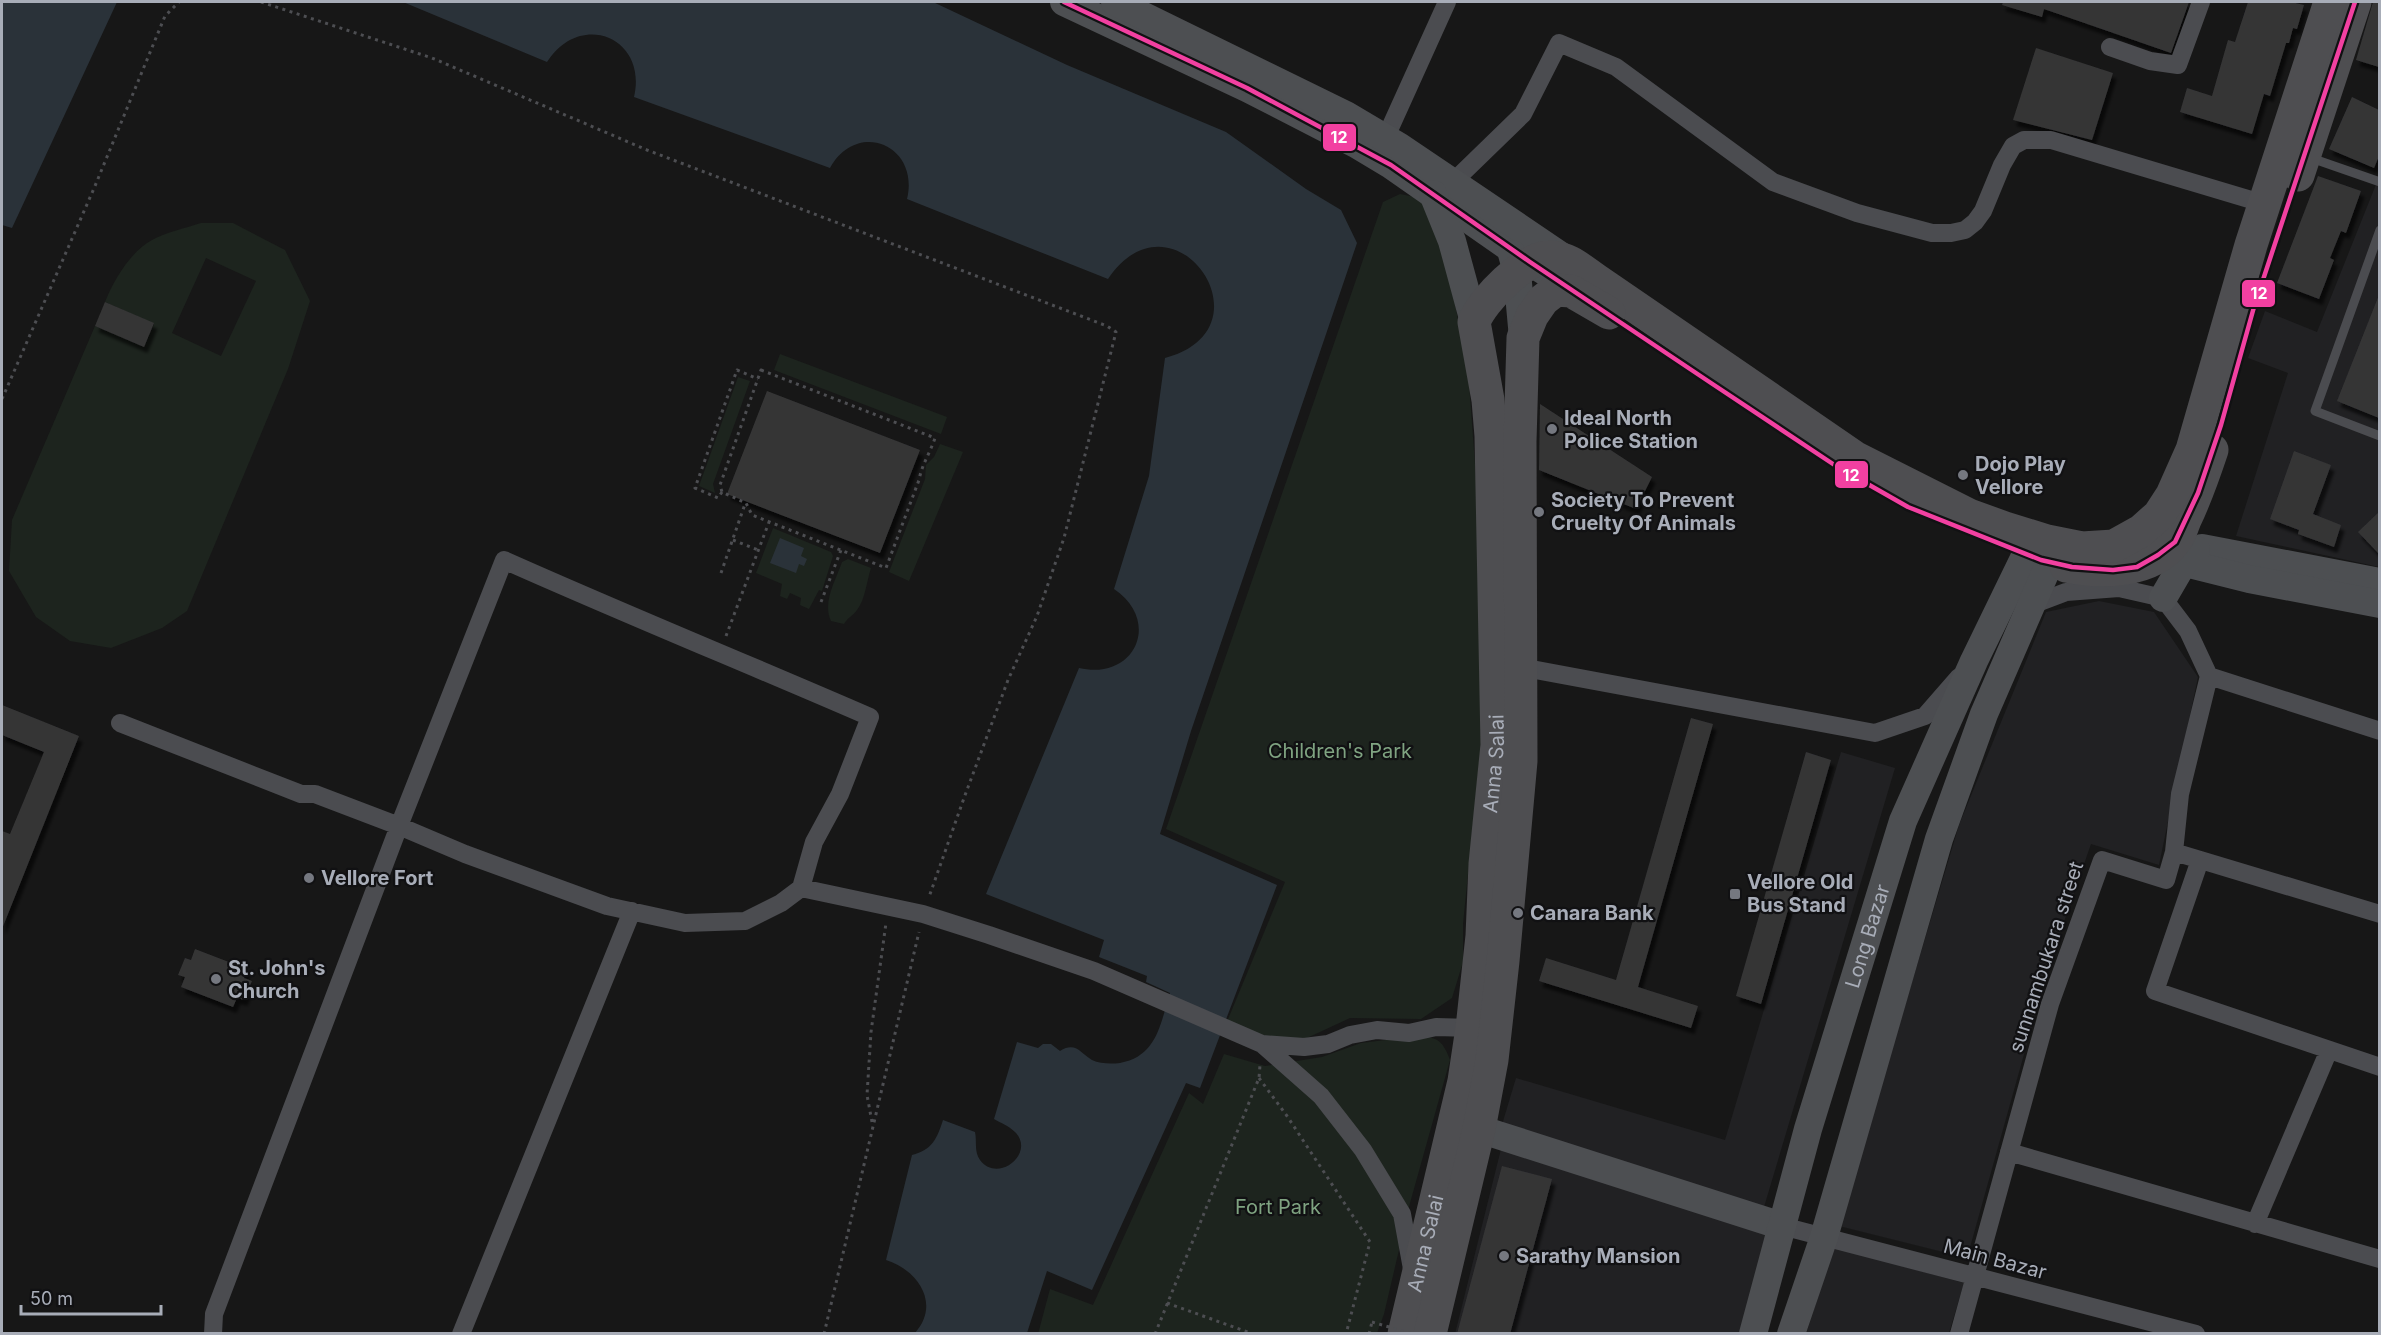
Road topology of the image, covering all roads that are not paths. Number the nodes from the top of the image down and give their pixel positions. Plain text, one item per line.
1 (1064, 2) edge
2 (1447, 2) edge
3 (2201, 2) edge
4 (2330, 2) edge
5 (2355, 2) edge
6 (1122, 3) edge
7 (2110, 47) dead end
8 (1385, 138) junction
9 (2304, 156) junction
10 (2379, 182) edge
11 (1442, 188) junction
12 (2265, 204) junction
13 (2378, 236) edge
14 (1519, 261) junction
15 (1582, 283) junction
16 (1474, 322) junction
17 (1524, 338) junction
18 (2379, 436) edge
19 (2162, 547) junction
20 (2038, 558) junction
21 (2379, 582) edge
22 (2163, 598) junction
23 (2379, 604) edge
24 (2030, 605) junction
25 (1974, 661) junction
26 (1520, 667) junction
27 (2209, 676) junction
28 (120, 723) dead end
29 (2379, 731) edge
30 (399, 826) junction
31 (2174, 852) junction
32 (2200, 860) junction
33 (801, 888) junction
34 (632, 911) junction
35 (2379, 914) edge
36 (1473, 1028) junction
37 (1262, 1044) junction
38 (2329, 1050) junction
39 (2379, 1067) edge
40 (1479, 1129) junction
41 (2009, 1152) junction
42 (2255, 1224) junction
43 (1782, 1226) junction
44 (1824, 1237) junction
45 (2379, 1259) edge
46 (1974, 1276) junction
47 (1415, 1288) junction
48 (213, 1334) edge
49 (461, 1334) edge
50 (1404, 1334) edge
51 (1430, 1334) edge
52 (1754, 1334) edge
53 (1791, 1334) edge
54 (1959, 1334) edge
55 (2196, 1334) edge

1 - 11 main road
2 - 8 street
3 - 7 street
4 - 12 highway
5 - 9 highway
6 - 8 main road
8 - 11 main road
9 - 10 lane
9 - 19 highway
11 - 12 street
11 - 14 main road
11 - 15 main road
11 - 16 main road
12 - 19 highway
13 - 18 lane
14 - 15 highway
14 - 16 highway
14 - 17 main road
15 - 17 highway, Anna Salai
15 - 19 highway
15 - 20 highway
16 - 36 highway, Anna Salai
17 - 26 highway, Anna Salai
19 - 20 highway
19 - 21 main road
19 - 22 main road
19 - 23 main road
20 - 24 main road
20 - 25 main road, Long Bazar
22 - 24 street
22 - 27 street
24 - 25 street
24 - 44 main road
25 - 26 street
25 - 43 main road, Long Bazar
26 - 40 highway, Anna Salai
27 - 29 street
27 - 31 street
28 - 30 street
30 - 33 street
30 - 34 street
30 - 48 street
31 - 32 street
31 - 41 street, sunnambukara street
32 - 35 street
32 - 38 street
33 - 34 street
33 - 37 street
34 - 49 street
36 - 37 street
36 - 47 highway, Anna Salai
37 - 47 street
38 - 39 street
38 - 42 street
40 - 43 main road
40 - 51 highway, Anna Salai
41 - 42 street
41 - 46 street, sunnambukara street
42 - 45 street
43 - 44 street, Main Bazar
43 - 52 main road, Long Bazar
44 - 46 street, Main Bazar
44 - 53 main road
46 - 54 street, sunnambukara street
46 - 55 street, Main Bazar
47 - 50 highway, Anna Salai

